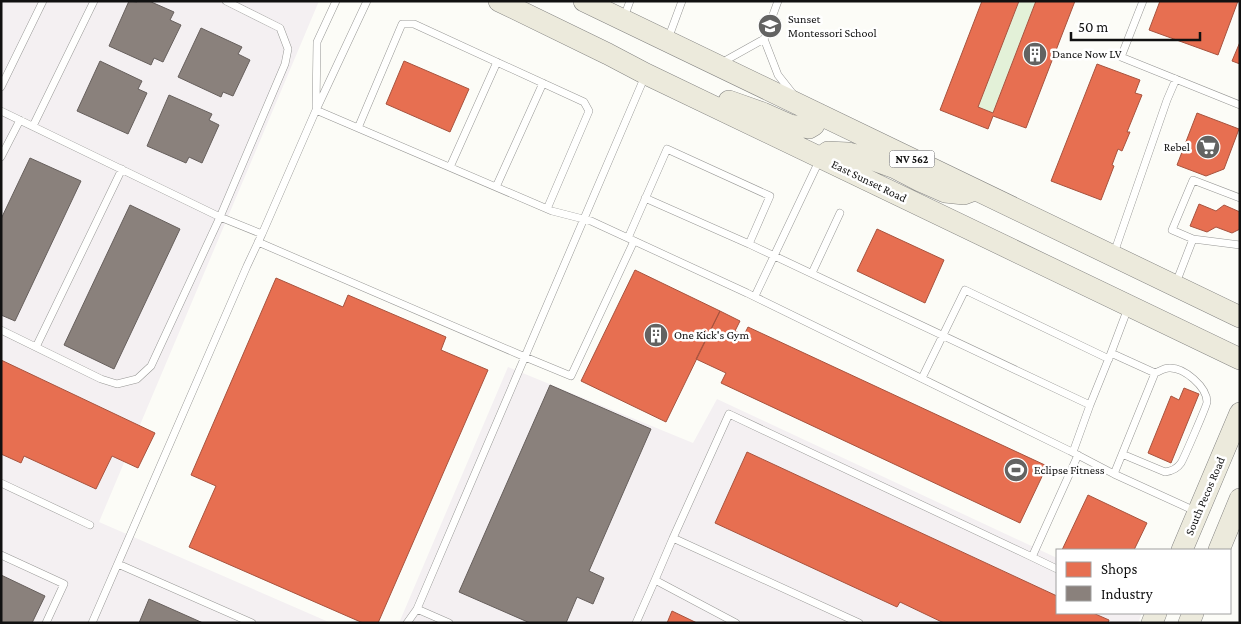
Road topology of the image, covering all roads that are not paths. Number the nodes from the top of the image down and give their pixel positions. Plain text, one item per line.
1 (43, 1) edge
2 (94, 1) edge
3 (226, 1) edge
4 (336, 1) edge
5 (367, 1) edge
6 (499, 1) edge
7 (584, 1) edge
8 (682, 1) edge
9 (778, 1) edge
10 (1143, 1) edge
11 (626, 11) edge
12 (764, 39) junction
13 (667, 41) junction
14 (497, 62) junction
15 (717, 65) junction
16 (646, 74) junction
17 (1176, 79) junction
18 (543, 83) junction
19 (1, 87) edge
20 (700, 100) junction
21 (1240, 105) edge
22 (1, 110) edge
23 (316, 110) junction
24 (819, 114) junction
25 (20, 120) junction
26 (34, 126) junction
27 (358, 128) junction
28 (1, 157) edge
29 (820, 158) junction
30 (450, 167) junction
31 (122, 169) junction
32 (496, 187) junction
33 (975, 190) junction
34 (645, 198) junction
35 (1240, 198) edge
36 (547, 209) junction
37 (840, 213) dead end
38 (220, 217) junction
39 (584, 219) junction
40 (262, 234) junction
41 (631, 239) junction
42 (1193, 239) junction
43 (258, 242) junction
44 (749, 244) junction
45 (1240, 245) edge
46 (774, 255) junction
47 (1112, 256) junction
48 (812, 273) junction
49 (1175, 286) junction
50 (755, 296) junction
51 (1129, 306) junction
52 (1240, 317) edge
53 (1, 330) edge
54 (942, 335) junction
55 (36, 347) junction
56 (1110, 356) junction
57 (525, 357) junction
58 (1240, 359) edge
59 (1155, 373) junction
60 (922, 378) junction
61 (1090, 405) junction
62 (1240, 413) edge
63 (1075, 454) junction
64 (1122, 454) junction
65 (1114, 474) junction
66 (1, 483) edge
67 (1239, 500) edge
68 (1198, 512) junction
69 (90, 525) dead end
70 (673, 538) junction
71 (1182, 549) edge
72 (1219, 549) edge
73 (1, 555) edge
74 (1032, 557) junction
75 (118, 564) junction
76 (1056, 569) edge
77 (655, 580) junction
78 (416, 609) junction
79 (436, 620) edge
80 (46, 623) edge
81 (92, 623) edge
82 (252, 623) edge
83 (407, 623) edge
84 (449, 623) edge
85 (636, 623) edge
86 (736, 623) edge
87 (859, 623) edge

1 - 19 lane
2 - 26 lane
3 - 38 lane
4 - 23 lane
5 - 23 lane
6 - 16 main road, East Sunset Road
7 - 11 main road, NV 562
8 - 13 lane
9 - 12 lane
10 - 17 lane
11 - 13 main road, NV 562
12 - 15 lane
12 - 24 lane
13 - 15 main road, NV 562
14 - 18 lane
14 - 27 lane
14 - 30 lane
15 - 24 main road, NV 562
16 - 20 main road, East Sunset Road
16 - 39 lane
17 - 21 lane
17 - 47 lane
18 - 32 lane
18 - 36 lane
20 - 24 main road
20 - 29 main road, East Sunset Road
22 - 25 lane
23 - 27 lane
23 - 40 lane
24 - 33 main road, NV 562
25 - 26 lane
25 - 28 lane
26 - 31 lane
27 - 30 lane
29 - 33 main road
29 - 46 lane
29 - 51 main road, East Sunset Road
30 - 32 lane
31 - 38 lane
31 - 55 lane
32 - 36 lane
33 - 47 main road, NV 562
34 - 41 lane
34 - 44 lane
34 - 44 lane
35 - 42 lane
36 - 39 lane
37 - 48 lane
38 - 40 lane
38 - 55 lane
39 - 41 lane
39 - 57 lane
40 - 43 lane
41 - 50 lane
41 - 57 lane
42 - 45 lane
42 - 49 lane
43 - 57 lane
43 - 75 lane
44 - 46 lane
46 - 48 lane
46 - 50 lane
47 - 49 main road, NV 562
48 - 54 lane
49 - 52 main road, NV 562
50 - 60 lane
51 - 56 lane
51 - 58 main road, East Sunset Road
53 - 55 lane
54 - 56 lane
54 - 60 lane
54 - 61 lane
56 - 59 lane
56 - 61 lane
57 - 78 lane
59 - 64 lane
59 - 64 lane
60 - 63 lane
61 - 63 lane
62 - 68 main road, South Pecos Road
63 - 65 lane
63 - 74 lane
64 - 65 lane
65 - 68 lane
66 - 69 lane
67 - 72 main road
68 - 71 main road, South Pecos Road
70 - 74 lane
70 - 77 lane
70 - 87 lane
73 - 80 lane
74 - 76 lane
75 - 81 lane
75 - 82 lane
77 - 85 lane
77 - 86 lane
78 - 79 lane
78 - 83 lane
79 - 84 lane

